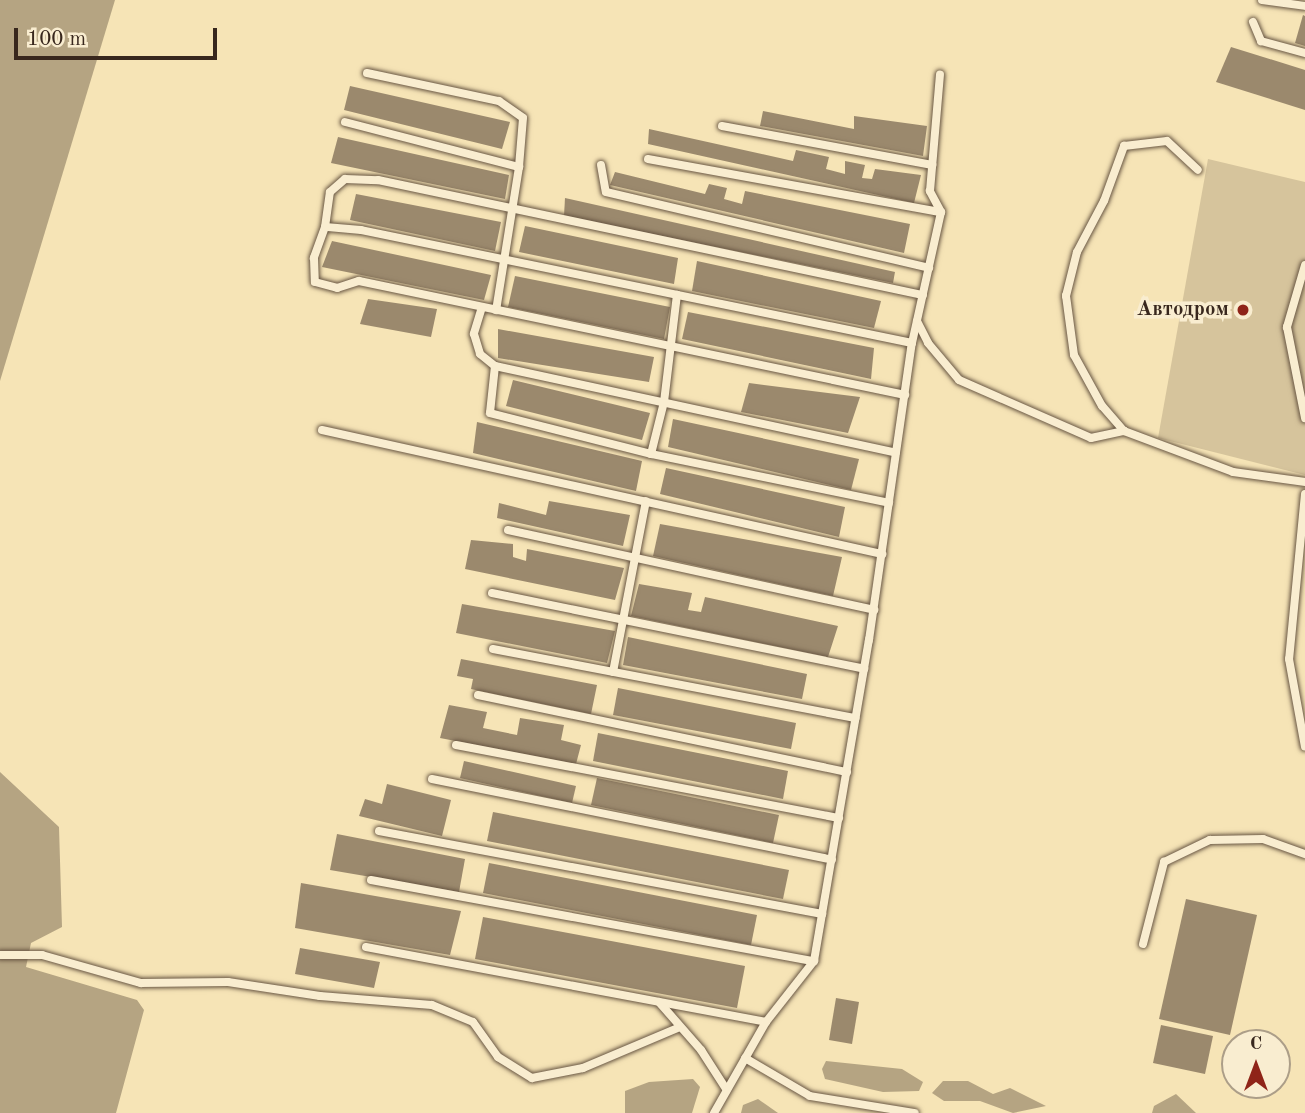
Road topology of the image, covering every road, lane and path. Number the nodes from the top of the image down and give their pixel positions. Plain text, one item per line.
1 (1262, 0) edge
2 (1305, 6) edge
3 (1253, 22) dead end
4 (1305, 54) edge
5 (367, 73) dead end
6 (940, 74) dead end
7 (345, 122) dead end
8 (722, 126) dead end
9 (648, 159) dead end
10 (601, 165) dead end
11 (932, 165) junction
12 (519, 167) junction
13 (1198, 170) dead end
14 (513, 209) junction
15 (941, 212) junction
16 (326, 227) junction
17 (507, 260) junction
18 (1305, 265) edge
19 (929, 268) junction
20 (677, 295) junction
21 (923, 295) junction
22 (482, 307) junction
23 (496, 310) junction
24 (917, 321) junction
25 (912, 343) junction
26 (671, 346) junction
27 (495, 366) junction
28 (905, 395) junction
29 (664, 402) junction
30 (1305, 418) edge
31 (322, 430) dead end
32 (1124, 431) junction
33 (896, 453) junction
34 (651, 454) junction
35 (1305, 482) edge
36 (1305, 494) edge
37 (646, 501) junction
38 (889, 503) junction
39 (508, 530) dead end
40 (882, 554) junction
41 (636, 558) junction
42 (492, 593) dead end
43 (874, 610) junction
44 (622, 620) junction
45 (493, 649) dead end
46 (864, 669) junction
47 (613, 672) junction
48 (478, 695) dead end
49 (856, 718) junction
50 (456, 745) dead end
51 (1305, 747) edge
52 (847, 772) junction
53 (432, 779) dead end
54 (839, 818) junction
55 (379, 831) dead end
56 (1305, 854) edge
57 (832, 860) junction
58 (371, 880) dead end
59 (822, 914) junction
60 (1143, 944) dead end
61 (366, 947) dead end
62 (0, 955) edge
63 (814, 961) junction
64 (659, 1002) junction
65 (766, 1022) junction
66 (680, 1027) junction
67 (744, 1058) junction
68 (726, 1089) junction
69 (713, 1113) edge
70 (915, 1113) edge

1 - 2 lane
3 - 4 lane
5 - 12 lane
6 - 11 lane
7 - 12 lane
8 - 11 lane
9 - 15 lane
10 - 19 lane
11 - 15 lane
12 - 14 lane
13 - 32 lane
14 - 16 lane
14 - 17 lane
14 - 21 lane
15 - 19 lane
16 - 17 lane
16 - 22 lane
17 - 20 lane
17 - 23 lane
18 - 30 lane
19 - 21 lane
20 - 25 lane
20 - 26 lane
21 - 24 lane
22 - 23 lane
22 - 27 lane
23 - 26 lane
24 - 25 lane
24 - 32 lane
25 - 28 lane
26 - 28 lane
26 - 29 lane
27 - 29 lane
27 - 34 lane
28 - 33 lane
29 - 33 lane
29 - 34 lane
31 - 37 lane
32 - 35 lane
33 - 38 lane
34 - 38 lane
36 - 51 lane
37 - 40 lane
37 - 41 lane
38 - 40 lane
39 - 41 lane
40 - 43 lane
41 - 43 lane
41 - 44 lane
42 - 44 lane
43 - 46 lane
44 - 46 lane
44 - 47 lane
45 - 47 lane
46 - 49 lane
47 - 49 lane
48 - 52 lane
49 - 52 lane
50 - 54 lane
52 - 54 lane
53 - 57 lane
54 - 57 lane
55 - 59 lane
56 - 60 lane
57 - 59 lane
58 - 63 lane
59 - 63 lane
61 - 64 lane
62 - 66 lane
63 - 65 lane
64 - 65 lane
64 - 66 lane
65 - 67 lane
66 - 68 lane
67 - 68 lane
67 - 70 lane
68 - 69 lane

